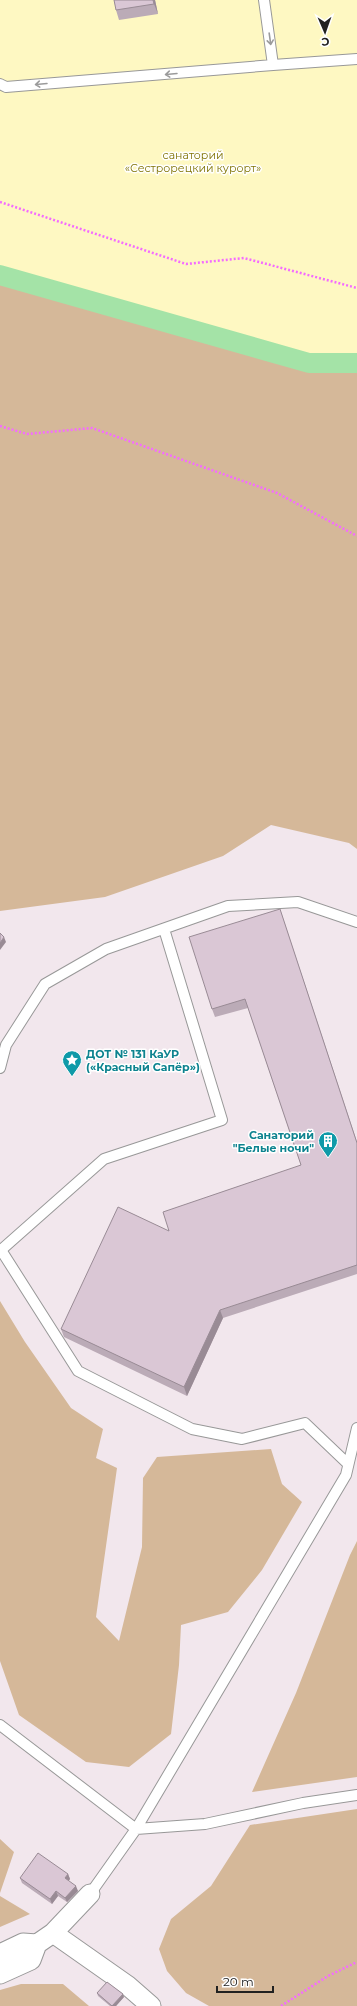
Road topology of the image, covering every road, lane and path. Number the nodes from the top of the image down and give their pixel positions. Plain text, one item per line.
1 (264, 0) edge
2 (357, 59) edge
3 (273, 65) junction
4 (0, 84) edge
5 (0, 202) edge
6 (357, 288) edge
7 (0, 426) edge
8 (357, 536) edge
9 (357, 922) edge
10 (164, 929) junction
11 (3, 1043) edge
12 (0, 1068) edge
13 (0, 1250) edge
14 (356, 1434) edge
15 (348, 1464) junction
16 (0, 1725) edge
17 (357, 1795) edge
18 (136, 1829) junction
19 (90, 1894) joint
20 (52, 1933) junction
21 (30, 1949) junction
22 (0, 1954) edge
23 (357, 1962) edge
24 (0, 1974) edge
25 (151, 2006) edge
26 (280, 2006) edge

1 -> 3 lane
2 - 3 lane
3 -> 4 lane
5 - 6 path
7 - 8 path
9 - 10 lane
10 - 11 lane
10 - 13 lane
11 - 12 lane
13 - 15 lane
14 - 15 lane
15 - 18 lane
16 - 18 lane
17 - 18 lane
18 - 19 lane
19 - 20 street
20 - 21 street
20 - 25 street
21 - 22 street
21 - 24 street
23 - 26 path

